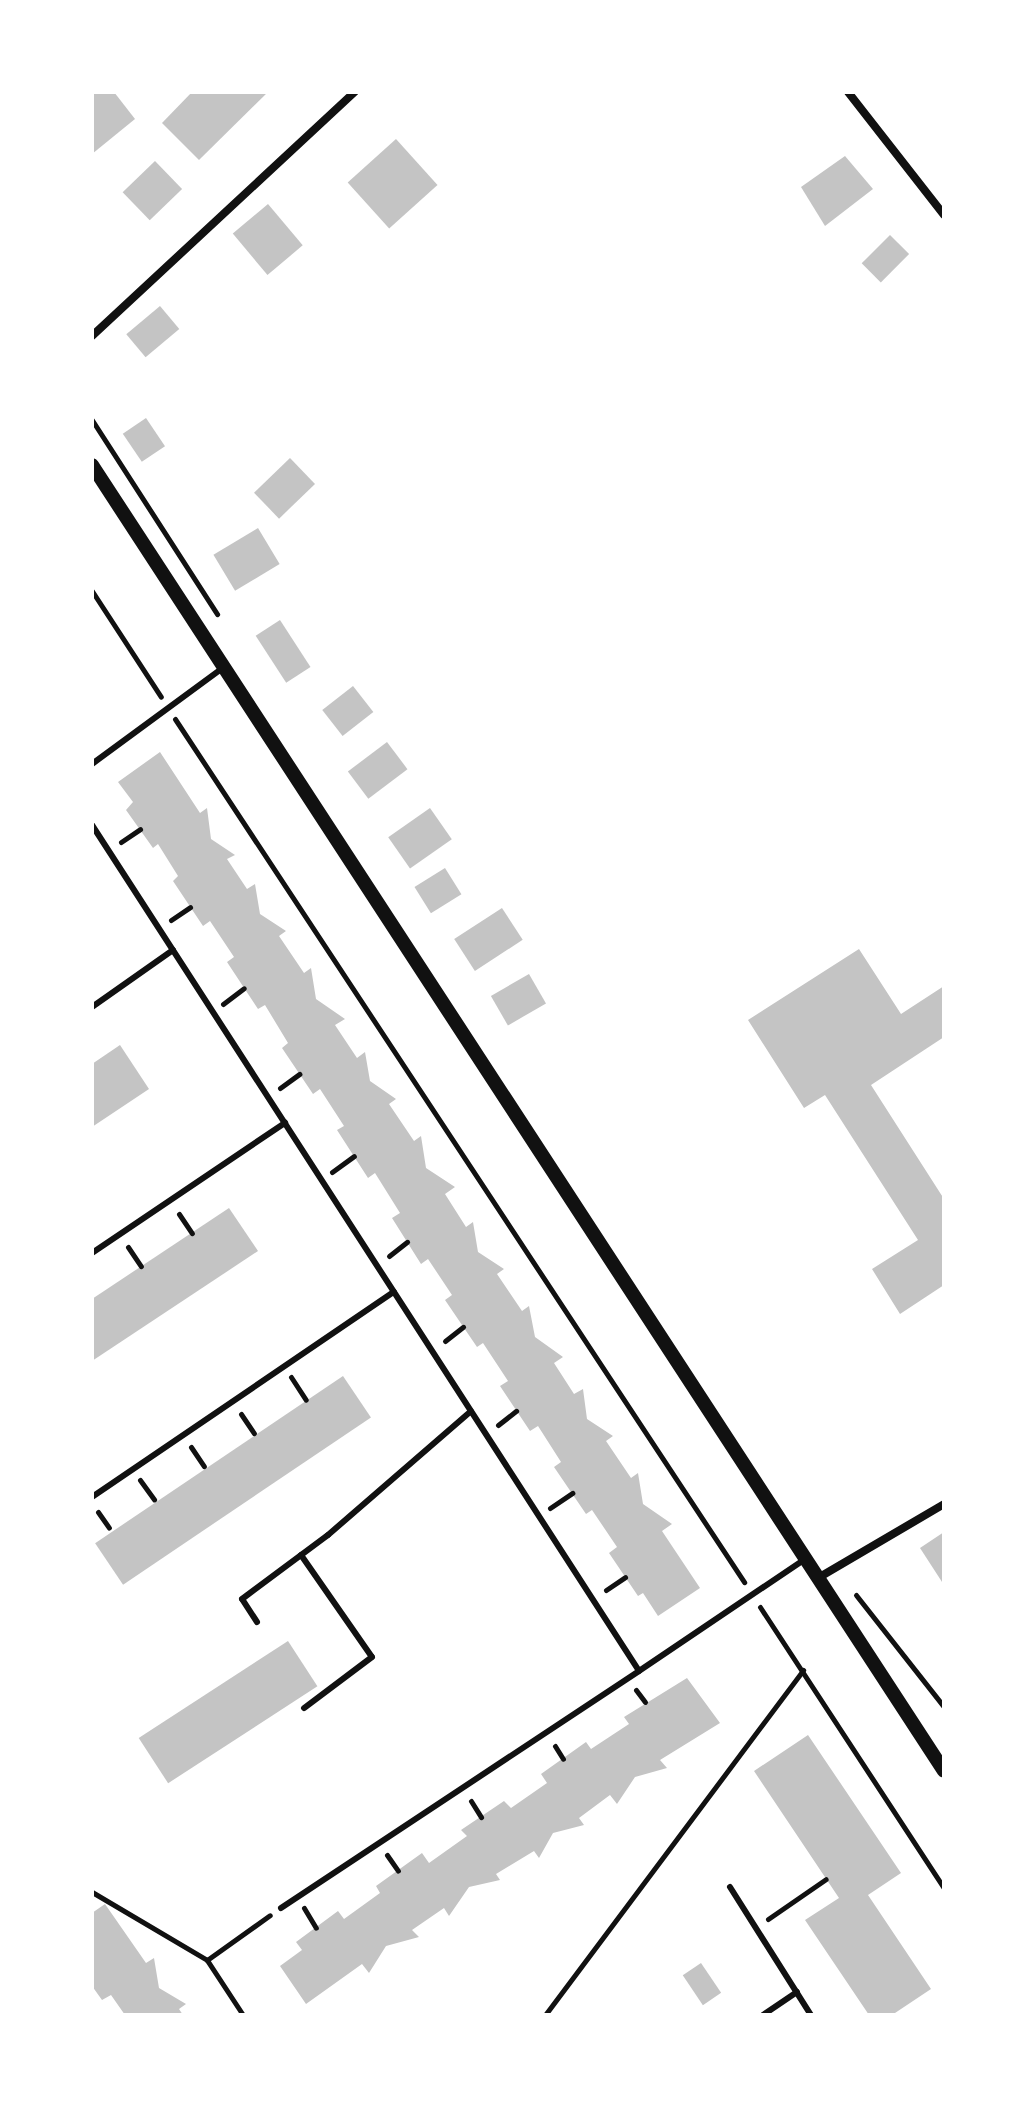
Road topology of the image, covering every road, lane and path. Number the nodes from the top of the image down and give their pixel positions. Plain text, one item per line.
1 (355, 92) edge
2 (848, 92) edge
3 (944, 215) edge
4 (92, 336) edge
5 (92, 465) edge
6 (92, 591) edge
7 (224, 667) junction
8 (168, 708) junction
9 (92, 764) edge
10 (92, 825) edge
11 (173, 950) junction
12 (244, 988) dead end
13 (92, 1007) edge
14 (213, 1012) junction
15 (285, 1123) junction
16 (354, 1156) dead end
17 (322, 1180) junction
18 (171, 1200) junction
19 (192, 1233) dead end
20 (120, 1235) junction
21 (92, 1253) edge
22 (141, 1266) dead end
23 (394, 1292) junction
24 (463, 1327) dead end
25 (432, 1351) junction
26 (284, 1367) junction
27 (306, 1400) dead end
28 (471, 1411) junction
29 (572, 1493) dead end
30 (92, 1500) edge
31 (944, 1504) edge
32 (539, 1516) junction
33 (109, 1528) dead end
34 (301, 1555) junction
35 (805, 1559) junction
36 (625, 1577) dead end
37 (818, 1578) junction
38 (752, 1595) junction
39 (593, 1599) junction
40 (257, 1622) dead end
41 (803, 1670) junction
42 (639, 1671) junction
43 (304, 1708) dead end
44 (944, 1771) edge
45 (826, 1879) dead end
46 (730, 1887) dead end
47 (944, 1888) edge
48 (92, 1892) edge
49 (281, 1908) joint
50 (756, 1927) junction
51 (207, 1960) junction
52 (797, 1992) junction
53 (243, 2015) edge
54 (545, 2015) edge
55 (763, 2015) edge
56 (811, 2015) edge

1 - 4 street
2 - 3 street
5 - 7 street
6 - 8 path
7 - 8 lane
7 - 35 street
8 - 9 lane
8 - 38 path
10 - 11 lane
11 - 13 lane
11 - 14 lane
12 - 14 path
14 - 15 lane
15 - 17 lane
15 - 18 lane
16 - 17 path
17 - 23 lane
18 - 19 path
18 - 20 lane
20 - 21 lane
20 - 22 path
23 - 25 lane
23 - 26 lane
24 - 25 path
25 - 28 lane
26 - 27 path
26 - 30 lane
28 - 32 lane
28 - 34 lane
29 - 32 path
30 - 33 path
31 - 37 street
32 - 39 lane
34 - 40 lane
34 - 43 lane
35 - 37 street
35 - 38 lane
36 - 39 path
37 - 44 street
38 - 41 path
38 - 42 lane
39 - 42 lane
41 - 47 path
41 - 54 path
42 - 49 lane
45 - 50 path
46 - 50 lane
48 - 51 path
49 - 51 path
50 - 52 lane
51 - 53 path
52 - 55 lane
52 - 56 lane

